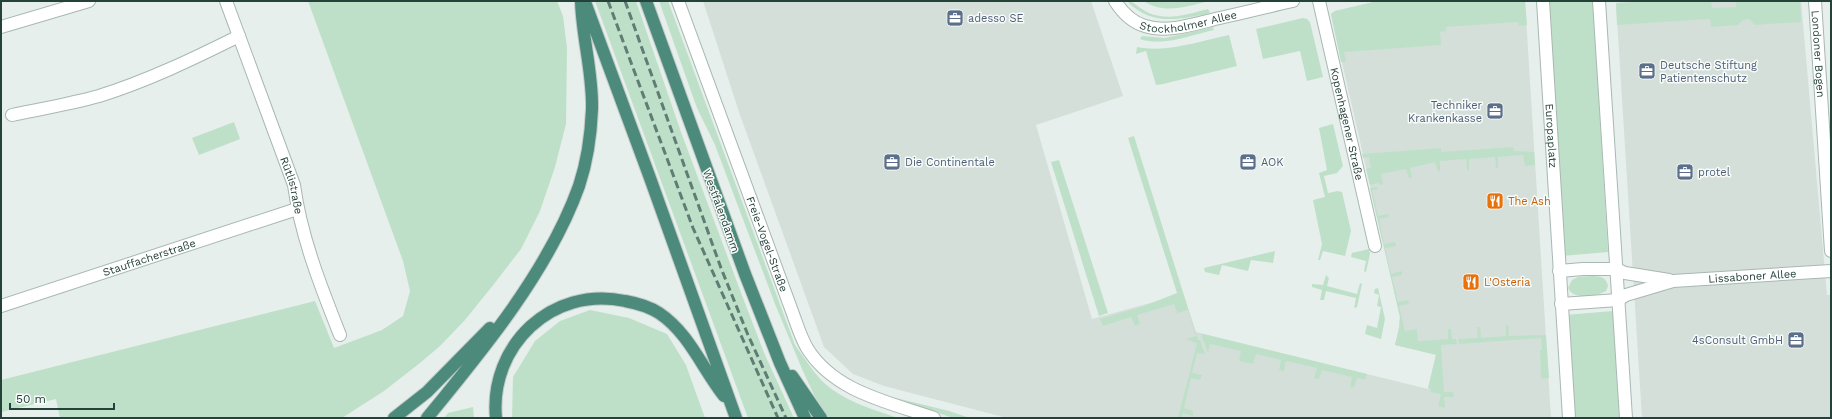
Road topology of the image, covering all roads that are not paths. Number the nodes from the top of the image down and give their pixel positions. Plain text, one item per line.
1 (89, 1) edge
2 (226, 1) edge
3 (581, 1) edge
4 (584, 1) edge
5 (646, 1) edge
6 (678, 1) edge
7 (1115, 1) edge
8 (1294, 1) edge
9 (1319, 1) edge
10 (1543, 1) edge
11 (1599, 1) edge
12 (1815, 1) edge
13 (1, 27) edge
14 (239, 36) junction
15 (1826, 102) edge
16 (12, 115) dead end
17 (297, 209) junction
18 (1375, 246) dead end
19 (1831, 251) edge
20 (1616, 269) junction
21 (1559, 271) junction
22 (1831, 271) edge
23 (1672, 281) junction
24 (1618, 300) junction
25 (1561, 304) junction
26 (1, 306) edge
27 (509, 311) junction
28 (340, 335) dead end
29 (780, 363) junction
30 (731, 404) junction
31 (394, 418) edge
32 (427, 418) edge
33 (496, 418) edge
34 (736, 418) edge
35 (805, 418) edge
36 (820, 418) edge
37 (934, 418) edge
38 (1569, 418) edge
39 (1626, 418) edge

1 - 13 street
2 - 14 street, Rütlistraße
3 - 27 highway
4 - 30 highway
5 - 29 highway, Westfalendamm
6 - 37 street, Freie-Vogel-Straße
7 - 8 street, Stockholmer Allee
9 - 18 street, Kopenhagener Straße
10 - 21 street, Europaplatz
11 - 20 street
12 - 15 street, Londoner Bogen
14 - 16 street
14 - 17 street, Rütlistraße
15 - 19 street, Londoner Bogen
17 - 26 street, Stauffacherstraße
17 - 28 street, Rütlistraße
20 - 21 street
20 - 23 street, Lissaboner Allee
20 - 24 street
21 - 25 street, Europaplatz
22 - 23 street, Lissaboner Allee
23 - 24 street, Lissaboner Allee
24 - 25 street
24 - 39 street
25 - 38 street, Europaplatz
27 - 31 highway
27 - 32 highway
29 - 35 highway, Westfalendamm
29 - 36 highway
30 - 33 highway
30 - 34 highway

